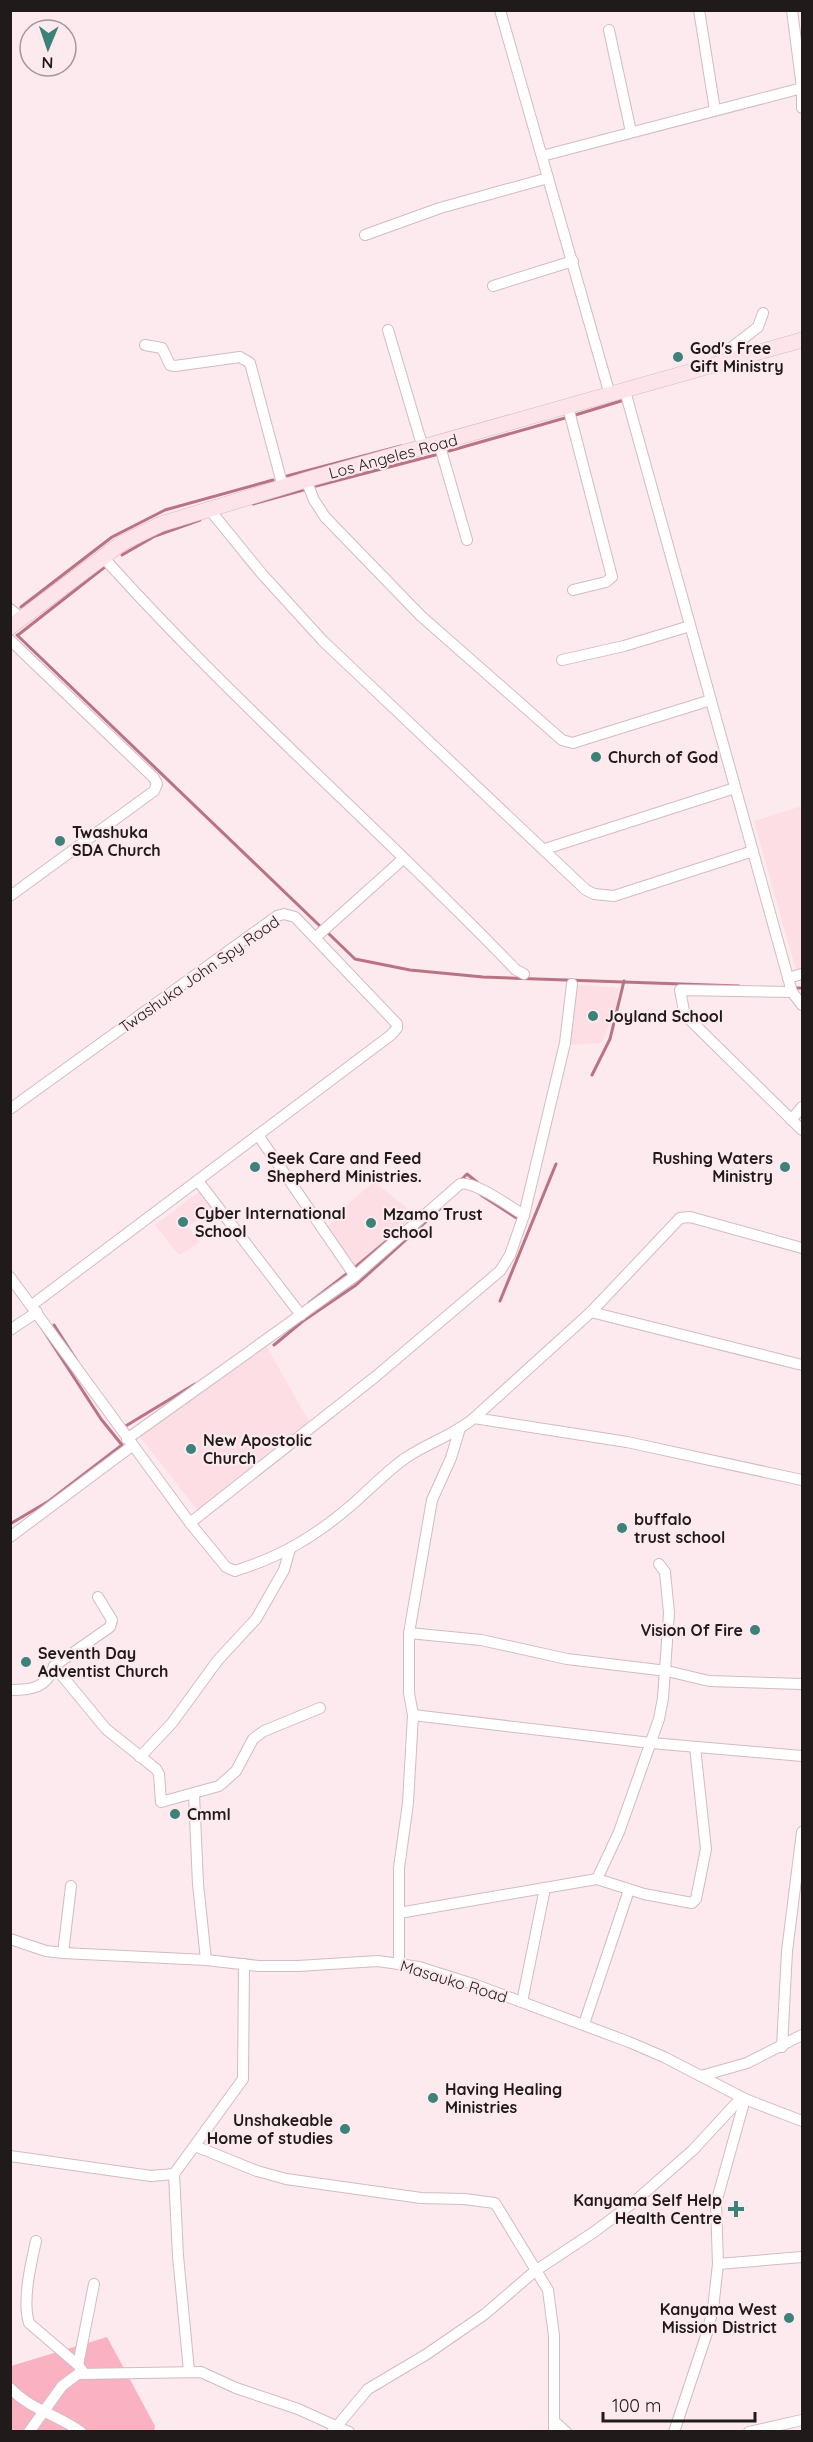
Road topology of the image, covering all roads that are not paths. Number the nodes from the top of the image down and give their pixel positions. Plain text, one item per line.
1 (500, 10) edge
2 (699, 10) edge
3 (792, 10) edge
4 (609, 30) dead end
5 (802, 88) edge
6 (802, 108) edge
7 (715, 110) junction
8 (631, 132) junction
9 (542, 156) junction
10 (548, 178) junction
11 (365, 235) dead end
12 (573, 261) junction
13 (493, 286) dead end
14 (763, 313) dead end
15 (388, 330) dead end
16 (802, 340) edge
17 (145, 345) dead end
18 (734, 360) junction
19 (618, 393) junction
20 (568, 407) junction
21 (439, 443) junction
22 (423, 447) junction
23 (306, 480) junction
24 (282, 485) junction
25 (209, 509) junction
26 (467, 540) dead end
27 (103, 557) junction
28 (573, 590) dead end
29 (14, 618) edge
30 (690, 626) junction
31 (10, 640) edge
32 (562, 660) dead end
33 (711, 700) junction
34 (735, 788) junction
35 (545, 849) junction
36 (753, 851) junction
37 (403, 859) junction
38 (10, 896) edge
39 (316, 937) junction
40 (524, 974) dead end
41 (802, 974) edge
42 (788, 978) junction
43 (572, 984) dead end
44 (792, 992) junction
45 (802, 1005) edge
46 (802, 1107) edge
47 (10, 1109) edge
48 (791, 1120) junction
49 (802, 1130) edge
50 (258, 1135) junction
51 (198, 1181) junction
52 (524, 1215) junction
53 (802, 1248) edge
54 (355, 1276) junction
55 (10, 1277) edge
56 (34, 1308) junction
57 (591, 1312) junction
58 (301, 1316) junction
59 (10, 1330) edge
60 (802, 1365) edge
61 (474, 1418) junction
62 (460, 1428) junction
63 (129, 1442) junction
64 (802, 1480) edge
65 (190, 1523) junction
66 (10, 1537) edge
67 (290, 1550) junction
68 (659, 1564) dead end
69 (98, 1597) dead end
70 (409, 1632) junction
71 (54, 1666) junction
72 (667, 1671) junction
73 (802, 1684) edge
74 (10, 1690) edge
75 (320, 1708) dead end
76 (413, 1715) junction
77 (651, 1743) junction
78 (695, 1747) junction
79 (802, 1756) edge
80 (140, 1757) junction
81 (194, 1794) junction
82 (802, 1832) edge
83 (597, 1879) junction
84 (71, 1886) dead end
85 (545, 1888) junction
86 (629, 1890) junction
87 (399, 1913) junction
88 (10, 1939) edge
89 (63, 1953) junction
90 (206, 1960) junction
91 (399, 1963) junction
92 (244, 1964) junction
93 (522, 2002) junction
94 (584, 2024) junction
95 (802, 2036) edge
96 (782, 2047) junction
97 (701, 2076) junction
98 (743, 2099) junction
99 (802, 2121) edge
100 (195, 2146) junction
101 (10, 2156) edge
102 (174, 2174) junction
103 (36, 2241) dead end
104 (802, 2257) edge
105 (718, 2264) junction
106 (535, 2271) junction
107 (94, 2284) dead end
108 (81, 2369) junction
109 (189, 2371) junction
110 (10, 2388) edge
111 (42, 2412) junction
112 (802, 2420) edge
113 (554, 2426) edge
114 (335, 2428) edge
115 (29, 2432) edge
116 (81, 2432) edge
117 (350, 2432) edge
118 (566, 2432) edge
119 (674, 2432) edge
120 (749, 2432) edge

1 - 9 street
2 - 7 street
3 - 5 street
4 - 8 street
5 - 6 street
5 - 7 street
7 - 8 street
8 - 9 street
9 - 10 street
10 - 11 street
10 - 12 street
12 - 13 street
12 - 19 street
14 - 18 street
15 - 22 street
16 - 18 main road, Los Angeles Road
17 - 24 street
18 - 19 main road, Los Angeles Road
19 - 20 main road, Los Angeles Road
19 - 30 street
20 - 21 main road, Los Angeles Road
20 - 28 street
21 - 22 main road, Los Angeles Road
21 - 26 street
22 - 23 main road, Los Angeles Road
23 - 24 main road, Los Angeles Road
23 - 33 street
24 - 25 main road, Los Angeles Road
25 - 27 main road, Los Angeles Road
25 - 35 street
27 - 29 main road, Los Angeles Road
27 - 37 street
30 - 32 street
30 - 33 street
31 - 38 street
33 - 34 street
34 - 35 street
34 - 36 street
35 - 36 street
36 - 42 street
37 - 39 street
37 - 40 street
39 - 47 street, Twashuka John Spy Road
39 - 50 street, Twashuka John Spy Road
41 - 42 street
42 - 44 street
43 - 52 street
44 - 45 street
44 - 48 street
46 - 48 street
48 - 49 street
50 - 51 street
50 - 54 street
51 - 56 street
51 - 58 street
52 - 54 street
52 - 65 street
53 - 57 street
54 - 58 street
55 - 56 street
56 - 59 street
56 - 63 street
57 - 60 street
57 - 61 street
58 - 63 street
61 - 62 street
61 - 64 street
62 - 67 street
62 - 70 street
63 - 65 street
63 - 66 street
65 - 67 street
67 - 80 street
68 - 72 street
69 - 71 street
70 - 72 street
70 - 76 street
71 - 74 street
71 - 80 street
72 - 73 street
72 - 77 street
75 - 81 street
76 - 77 street
76 - 87 street
77 - 78 street
77 - 83 street
78 - 79 street
78 - 86 street
80 - 81 street
81 - 90 street
82 - 96 street
83 - 85 street
83 - 86 street
84 - 89 street
85 - 87 street
85 - 93 street
86 - 94 street
87 - 91 street
88 - 89 street, Masauko Road
89 - 90 street, Masauko Road
90 - 92 street, Masauko Road
91 - 92 street, Masauko Road
91 - 93 street, Masauko Road
92 - 100 street
93 - 94 street, Masauko Road
94 - 97 street, Masauko Road
95 - 96 street
96 - 97 street
97 - 98 street, Masauko Road
98 - 99 street, Masauko Road
98 - 105 street
98 - 106 street
100 - 102 street
100 - 106 street
101 - 102 street
102 - 109 street
103 - 108 street
104 - 105 street
105 - 119 street
106 - 113 street
106 - 114 street
107 - 108 street
108 - 109 street
108 - 111 street
109 - 114 street
110 - 111 street
111 - 115 street
111 - 116 street
112 - 120 street
113 - 118 street
114 - 117 street

